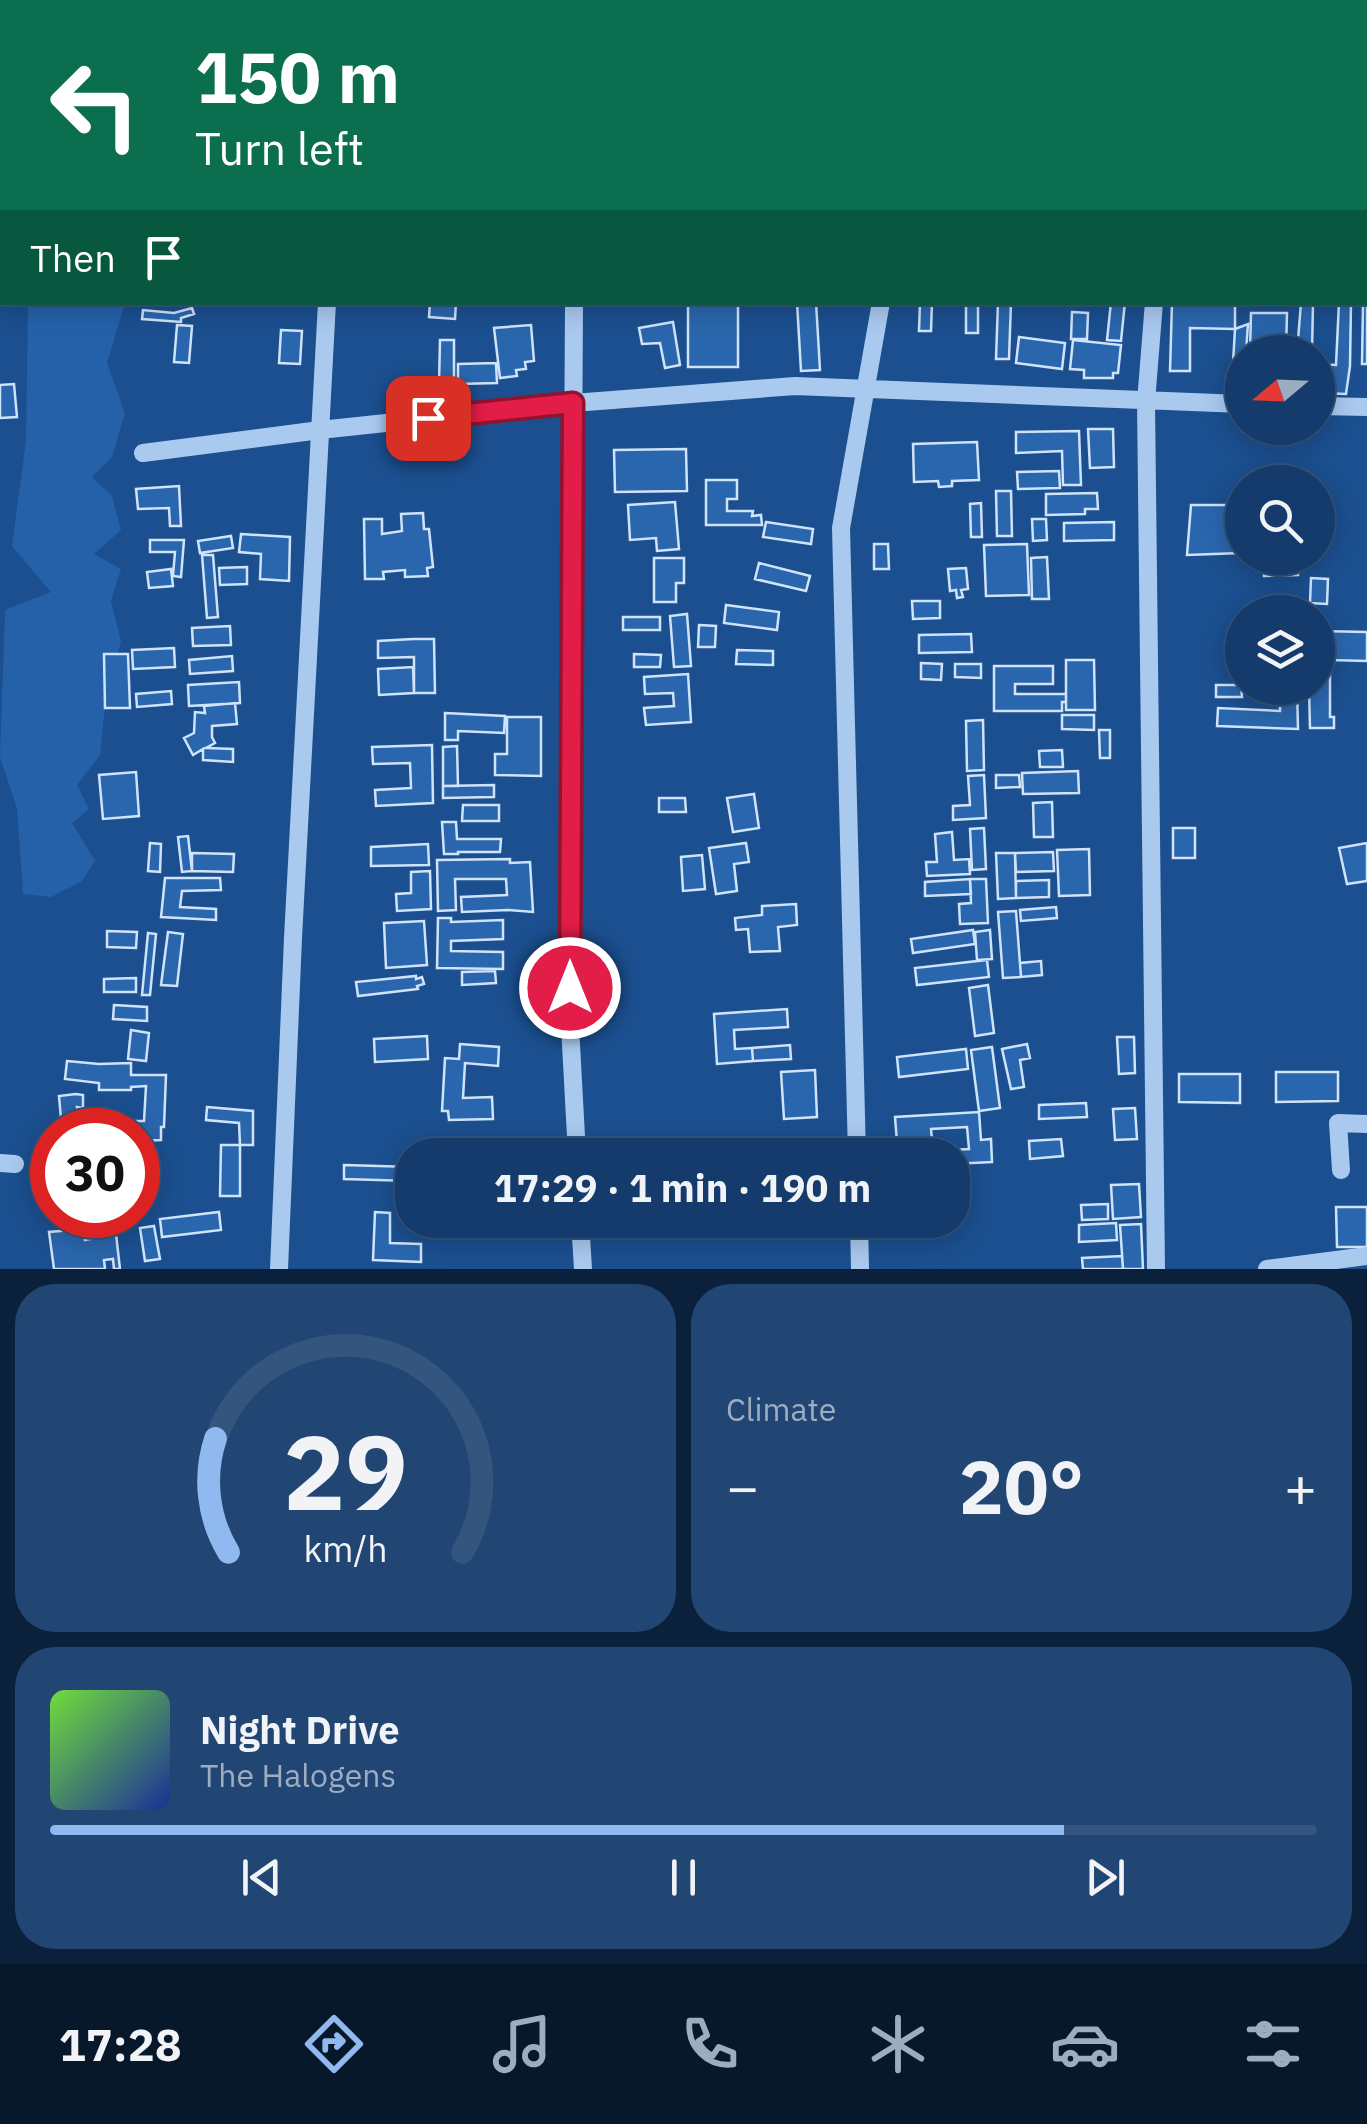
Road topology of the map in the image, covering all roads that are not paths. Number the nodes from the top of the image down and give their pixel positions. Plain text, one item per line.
1 (326, 305) edge
2 (574, 305) edge
3 (880, 305) edge
4 (1154, 305) edge
5 (865, 388) junction
6 (1146, 402) junction
7 (573, 403) junction
8 (1225, 404) edge
9 (1335, 406) edge
10 (1367, 407) edge
11 (320, 430) junction
12 (144, 453) dead end
13 (1367, 1124) edge
14 (575, 1138) edge
15 (858, 1138) edge
16 (1341, 1170) dead end
17 (581, 1238) edge
18 (859, 1238) edge
19 (1367, 1256) edge
20 (279, 1269) edge
21 (583, 1269) edge
22 (860, 1269) edge
23 (1156, 1269) edge
24 (1267, 1269) edge

1 - 11 street
2 - 7 street
3 - 5 street
4 - 6 street
5 - 6 street
5 - 7 street
5 - 15 street
6 - 8 street
6 - 23 street
7 - 11 street
7 - 14 street
9 - 10 street
11 - 12 street
11 - 20 street
13 - 16 street
17 - 21 street
18 - 22 street
19 - 24 street

